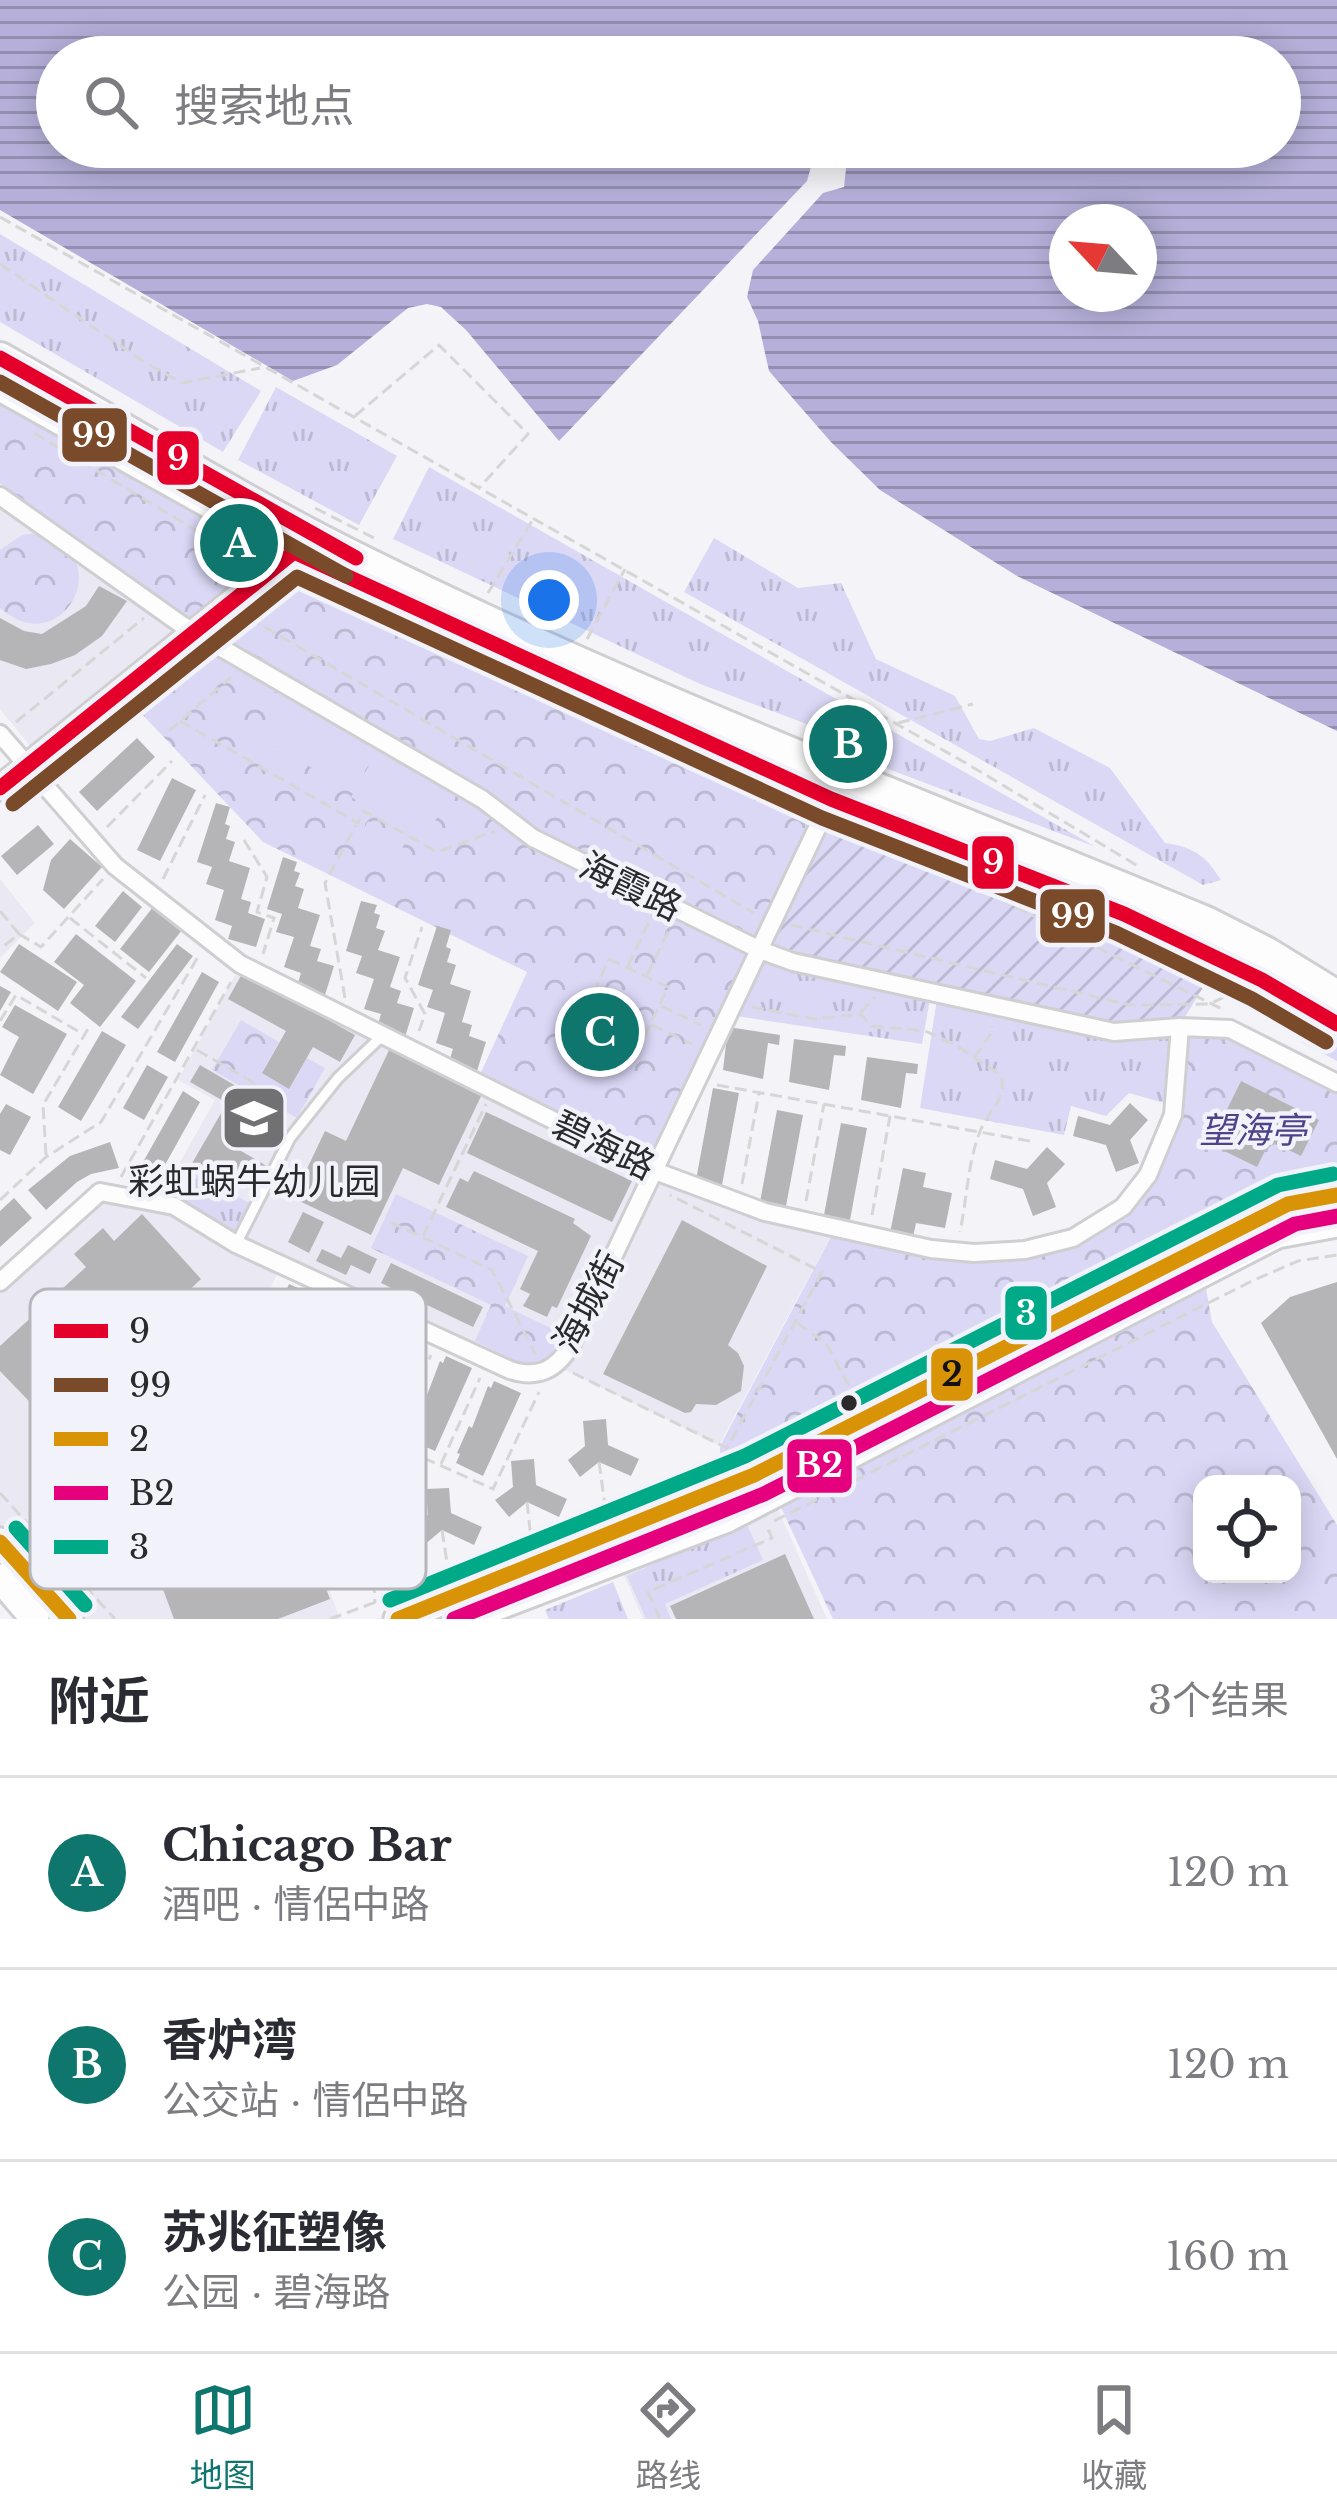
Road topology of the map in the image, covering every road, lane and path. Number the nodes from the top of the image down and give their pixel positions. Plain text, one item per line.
1 (0, 217) edge
2 (0, 264) edge
3 (0, 358) edge
4 (262, 368) junction
5 (0, 385) edge
6 (353, 417) junction
7 (480, 487) junction
8 (0, 496) edge
9 (534, 518) junction
10 (303, 529) junction
11 (373, 538) dead end
12 (626, 569) junction
13 (473, 588) dead end
14 (227, 605) junction
15 (157, 607) junction
16 (194, 632) junction
17 (586, 640) dead end
18 (248, 664) junction
19 (974, 704) dead end
20 (180, 721) junction
21 (896, 724) junction
22 (169, 731) dead end
23 (0, 734) edge
24 (846, 748) dead end
25 (172, 761) dead end
26 (875, 764) dead end
27 (27, 765) junction
28 (0, 788) edge
29 (205, 795) dead end
30 (831, 799) junction
31 (504, 816) junction
32 (358, 823) junction
33 (244, 840) dead end
34 (93, 841) junction
35 (1106, 857) dead end
36 (115, 866) junction
37 (154, 897) junction
38 (659, 900) junction
39 (0, 910) edge
40 (679, 910) junction
41 (69, 917) junction
42 (774, 921) junction
43 (422, 927) dead end
44 (19, 934) junction
45 (208, 939) junction
46 (0, 949) edge
47 (760, 950) junction
48 (628, 968) junction
49 (249, 969) junction
50 (646, 976) junction
51 (146, 978) dead end
52 (1337, 996) edge
53 (734, 1004) junction
54 (1210, 1004) dead end
55 (990, 1005) junction
56 (659, 1006) junction
57 (349, 1018) junction
58 (0, 1021) edge
59 (650, 1024) junction
60 (1337, 1024) edge
61 (1180, 1027) junction
62 (720, 1034) junction
63 (383, 1035) junction
64 (194, 1048) junction
65 (413, 1050) junction
66 (711, 1054) junction
67 (973, 1060) junction
68 (698, 1082) junction
69 (1337, 1083) edge
70 (493, 1090) junction
71 (759, 1093) junction
72 (289, 1102) dead end
73 (824, 1104) junction
74 (890, 1116) junction
75 (980, 1132) junction
76 (1035, 1142) dead end
77 (46, 1157) junction
78 (655, 1171) junction
79 (120, 1179) dead end
80 (742, 1186) dead end
81 (1337, 1196) edge
82 (0, 1200) edge
83 (806, 1203) dead end
84 (872, 1215) dead end
85 (390, 1222) dead end
86 (1337, 1222) edge
87 (422, 1237) junction
88 (236, 1244) junction
89 (956, 1251) junction
90 (0, 1282) edge
91 (334, 1289) edge
92 (795, 1322) junction
93 (426, 1331) edge
94 (430, 1355) dead end
95 (426, 1364) edge
96 (550, 1369) junction
97 (480, 1378) dead end
98 (866, 1418) junction
99 (426, 1459) edge
100 (599, 1462) dead end
101 (440, 1466) junction
102 (0, 1493) edge
103 (756, 1500) junction
104 (527, 1502) dead end
105 (608, 1520) dead end
106 (30, 1526) edge
107 (442, 1531) dead end
108 (0, 1542) edge
109 (532, 1547) dead end
110 (30, 1575) edge
111 (449, 1576) dead end
112 (0, 1578) edge
113 (42, 1589) edge
114 (88, 1589) edge
115 (387, 1611) edge
116 (35, 1619) edge
117 (69, 1619) edge
118 (115, 1619) edge
119 (463, 1619) edge
120 (660, 1619) edge

1 - 4 path
2 - 4 path
3 - 10 highway
4 - 6 path
5 - 10 highway
6 - 7 path
6 - 7 path
7 - 9 path
8 - 15 street, 海霞路
9 - 12 path
9 - 13 path
10 - 11 path
10 - 14 street
10 - 30 highway
10 - 52 highway
12 - 17 path
12 - 21 path
14 - 16 street
14 - 42 path
15 - 16 street, 海霞路
15 - 23 path
16 - 18 street, 海霞路
16 - 27 street
18 - 20 path
18 - 31 street, 海霞路
19 - 21 path
20 - 22 path
20 - 32 path
21 - 35 path
23 - 27 street, 碧海路
24 - 26 path
25 - 34 path
27 - 28 street
27 - 34 street, 碧海路
29 - 37 path
30 - 42 street, 海城街
30 - 60 highway
31 - 32 path
31 - 38 street, 海霞路
32 - 57 path
33 - 49 path
34 - 36 street, 碧海路
36 - 37 street, 碧海路
36 - 41 path
37 - 45 street, 碧海路
38 - 40 street, 海霞路
38 - 48 path
39 - 44 path
40 - 47 street, 海霞路
40 - 50 path
41 - 44 path
41 - 51 path
42 - 47 street, 海城街
42 - 54 path
43 - 65 path
44 - 46 path
45 - 49 street, 碧海路
45 - 77 path
47 - 53 street, 海城街
47 - 55 street, 海霞路
48 - 50 path
48 - 59 path
49 - 57 street, 碧海路
49 - 64 path
50 - 56 path
53 - 62 street, 海城街
53 - 67 path
55 - 61 street, 海霞路
55 - 67 path
56 - 59 path
56 - 62 path
57 - 63 street, 碧海路
58 - 77 path
59 - 66 path
61 - 69 street, 海霞路
61 - 89 street, 碧海路
62 - 66 street, 海城街
63 - 65 street, 碧海路
63 - 88 lane
64 - 72 path
64 - 79 path
65 - 70 street, 碧海路
66 - 68 street, 海城街
67 - 75 path
68 - 71 path
68 - 78 street, 海城街
70 - 78 street, 碧海路
70 - 87 path
71 - 73 path
71 - 80 path
73 - 74 path
73 - 83 path
74 - 75 path
74 - 84 path
75 - 76 path
75 - 89 path
77 - 82 path
78 - 89 street, 碧海路
78 - 92 path
78 - 96 street, 海城街
81 - 98 main road
85 - 87 path
86 - 103 main road
87 - 96 path
88 - 90 street, 海城街
88 - 91 street, 海城街
92 - 96 path
92 - 98 path
93 - 96 street, 海城街
94 - 95 path
96 - 101 path
97 - 101 path
98 - 115 main road
99 - 101 path
100 - 105 path
102 - 106 path
103 - 119 main road
103 - 120 path
104 - 109 path
107 - 111 path
108 - 110 main road
112 - 116 main road
113 - 117 main road
114 - 118 path

